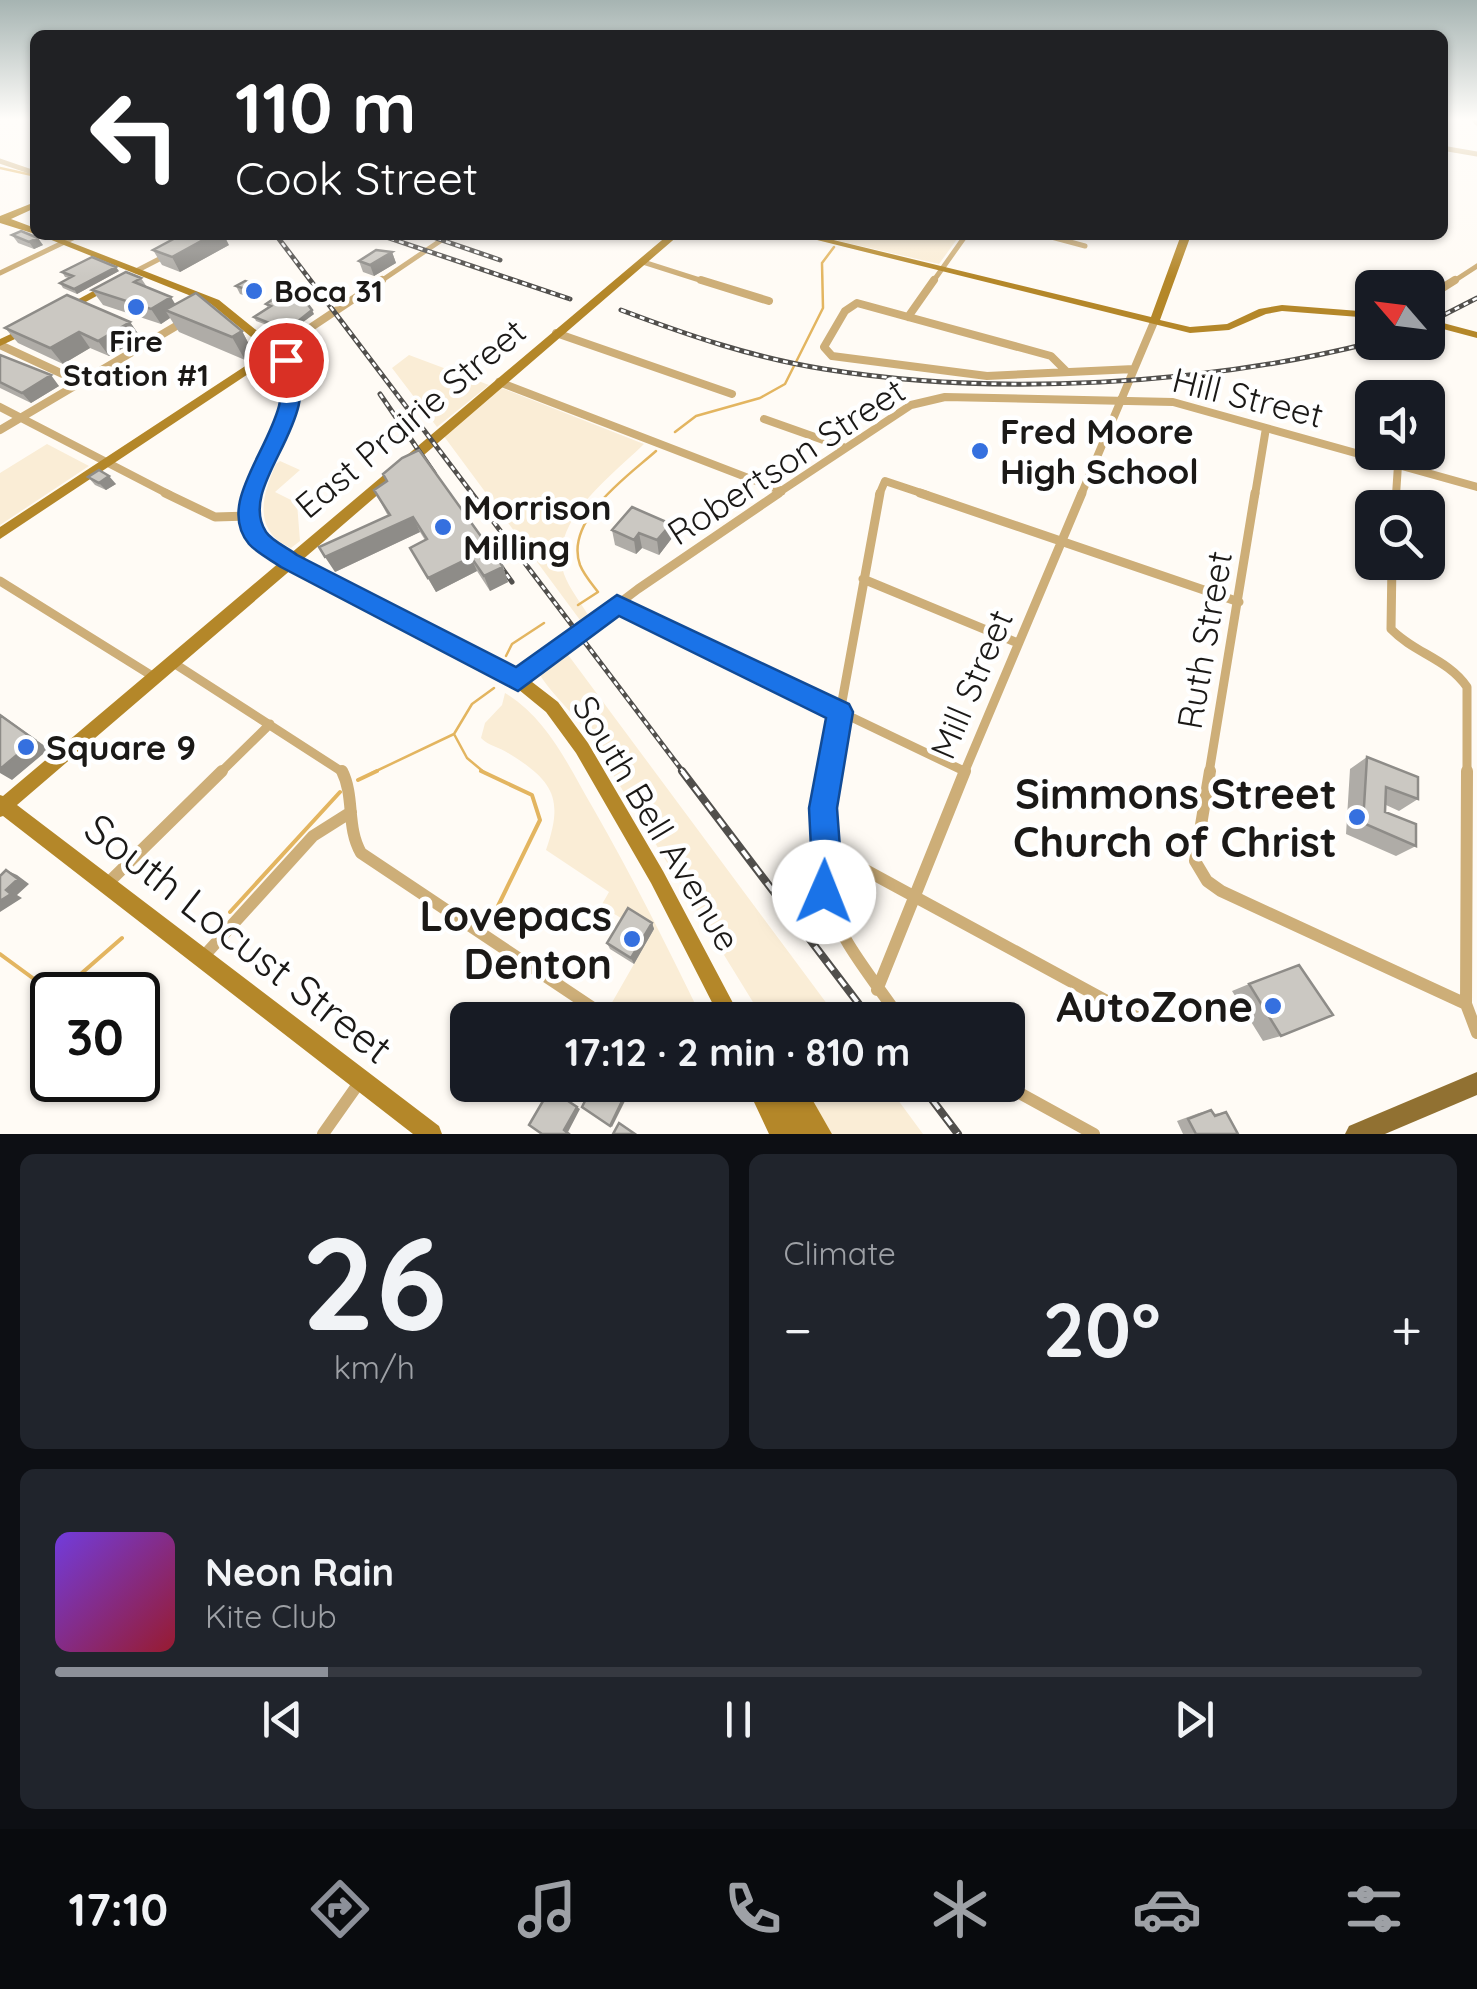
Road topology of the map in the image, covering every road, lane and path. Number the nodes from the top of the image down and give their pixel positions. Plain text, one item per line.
1 (30, 207) edge
2 (1, 219) edge
3 (30, 230) edge
4 (58, 240) edge
5 (68, 240) edge
6 (442, 240) edge
7 (668, 240) edge
8 (823, 240) edge
9 (963, 240) edge
10 (1063, 240) edge
11 (1184, 240) edge
12 (63, 242) junction
13 (1085, 246) dead end
14 (174, 252) edge
15 (642, 262) junction
16 (1477, 266) edge
17 (943, 268) junction
18 (136, 271) junction
19 (0, 274) edge
20 (1445, 286) edge
21 (770, 301) dead end
22 (1355, 314) edge
23 (49, 317) edge
24 (190, 317) edge
25 (908, 318) junction
26 (1154, 322) junction
27 (33, 326) edge
28 (1445, 327) edge
29 (556, 333) junction
30 (1477, 335) edge
31 (0, 344) edge
32 (277, 350) junction
33 (1134, 369) junction
34 (1066, 370) junction
35 (80, 382) junction
36 (499, 382) junction
37 (732, 394) dead end
38 (1120, 400) junction
39 (0, 407) edge
40 (18, 419) junction
41 (764, 419) dead end
42 (1266, 428) junction
43 (0, 430) edge
44 (846, 448) junction
45 (1355, 453) edge
46 (106, 464) junction
47 (1416, 470) edge
48 (1477, 487) edge
49 (782, 491) junction
50 (249, 516) junction
51 (0, 534) edge
52 (1059, 543) junction
53 (289, 561) junction
54 (863, 579) junction
55 (1392, 580) edge
56 (0, 581) edge
57 (1239, 602) junction
58 (617, 605) junction
59 (1018, 643) junction
60 (172, 662) junction
61 (154, 677) junction
62 (518, 680) junction
63 (1472, 698) edge
64 (840, 712) junction
65 (270, 724) junction
66 (964, 771) junction
67 (1, 806) edge
68 (1472, 807) edge
69 (350, 812) junction
70 (825, 848) junction
71 (108, 882) junction
72 (913, 894) junction
73 (202, 958) junction
74 (878, 990) junction
75 (584, 1002) edge
76 (720, 1002) edge
77 (887, 1002) edge
78 (1466, 1004) junction
79 (1140, 1019) dead end
80 (1477, 1033) edge
81 (361, 1080) junction
82 (1477, 1082) edge
83 (1025, 1096) edge
84 (760, 1102) edge
85 (764, 1102) edge
86 (783, 1102) edge
87 (802, 1102) edge
88 (323, 1134) edge
89 (430, 1134) edge
90 (770, 1134) edge
91 (781, 1134) edge
92 (800, 1134) edge
93 (821, 1134) edge
94 (1094, 1134) edge
95 (1358, 1134) edge

1 - 2 street
2 - 3 street
4 - 12 street
5 - 12 street
6 - 32 street
7 - 15 street, East Prairie Street
8 - 17 street
9 - 17 street
10 - 13 street
11 - 26 street
12 - 18 street
12 - 19 street
14 - 18 street
15 - 21 street
15 - 29 street, East Prairie Street
16 - 20 street
17 - 25 street
17 - 26 street
18 - 23 main road
18 - 32 main road
22 - 26 street
24 - 35 street
25 - 34 street
25 - 34 street
26 - 33 street, Mill Street
27 - 31 main road
28 - 30 street
29 - 36 street, East Prairie Street
29 - 37 street
31 - 35 street
32 - 46 street
32 - 50 street
33 - 34 street
33 - 38 street, Mill Street
35 - 40 street
36 - 49 street
36 - 53 street, East Prairie Street
38 - 42 street, Hill Street
38 - 44 street, Robertson Street
38 - 52 street, Mill Street
39 - 40 street
40 - 43 street
40 - 46 street
41 - 44 street
42 - 45 street, Hill Street
42 - 57 street, Ruth Street
44 - 49 street, Robertson Street
46 - 50 street
46 - 51 street
47 - 48 street, Hill Street
49 - 58 street, Robertson Street
50 - 53 street, South Bell Avenue
52 - 54 street
52 - 57 street
52 - 59 street, Mill Street
53 - 60 street, East Prairie Street
53 - 62 street, South Bell Avenue
54 - 59 street
54 - 64 street
55 - 63 street
56 - 61 street
57 - 78 street, Ruth Street
58 - 62 street, Robertson Street
58 - 64 street
59 - 66 street, Mill Street
60 - 61 street, East Prairie Street
60 - 65 street
61 - 67 street, East Prairie Street
62 - 76 street, South Bell Avenue
63 - 68 street
64 - 66 street
64 - 70 street
65 - 69 street
65 - 71 street
66 - 72 street, Mill Street
67 - 71 street, South Locust Street
68 - 78 street
69 - 73 street
69 - 75 street
70 - 72 street
70 - 74 street
71 - 73 street, South Locust Street
72 - 74 street, Mill Street
72 - 79 street
73 - 81 street, South Locust Street
74 - 77 street
78 - 80 street
81 - 88 street
81 - 89 street, South Locust Street
82 - 95 main road
83 - 94 street
84 - 90 street
85 - 91 street
86 - 92 street
87 - 93 street

